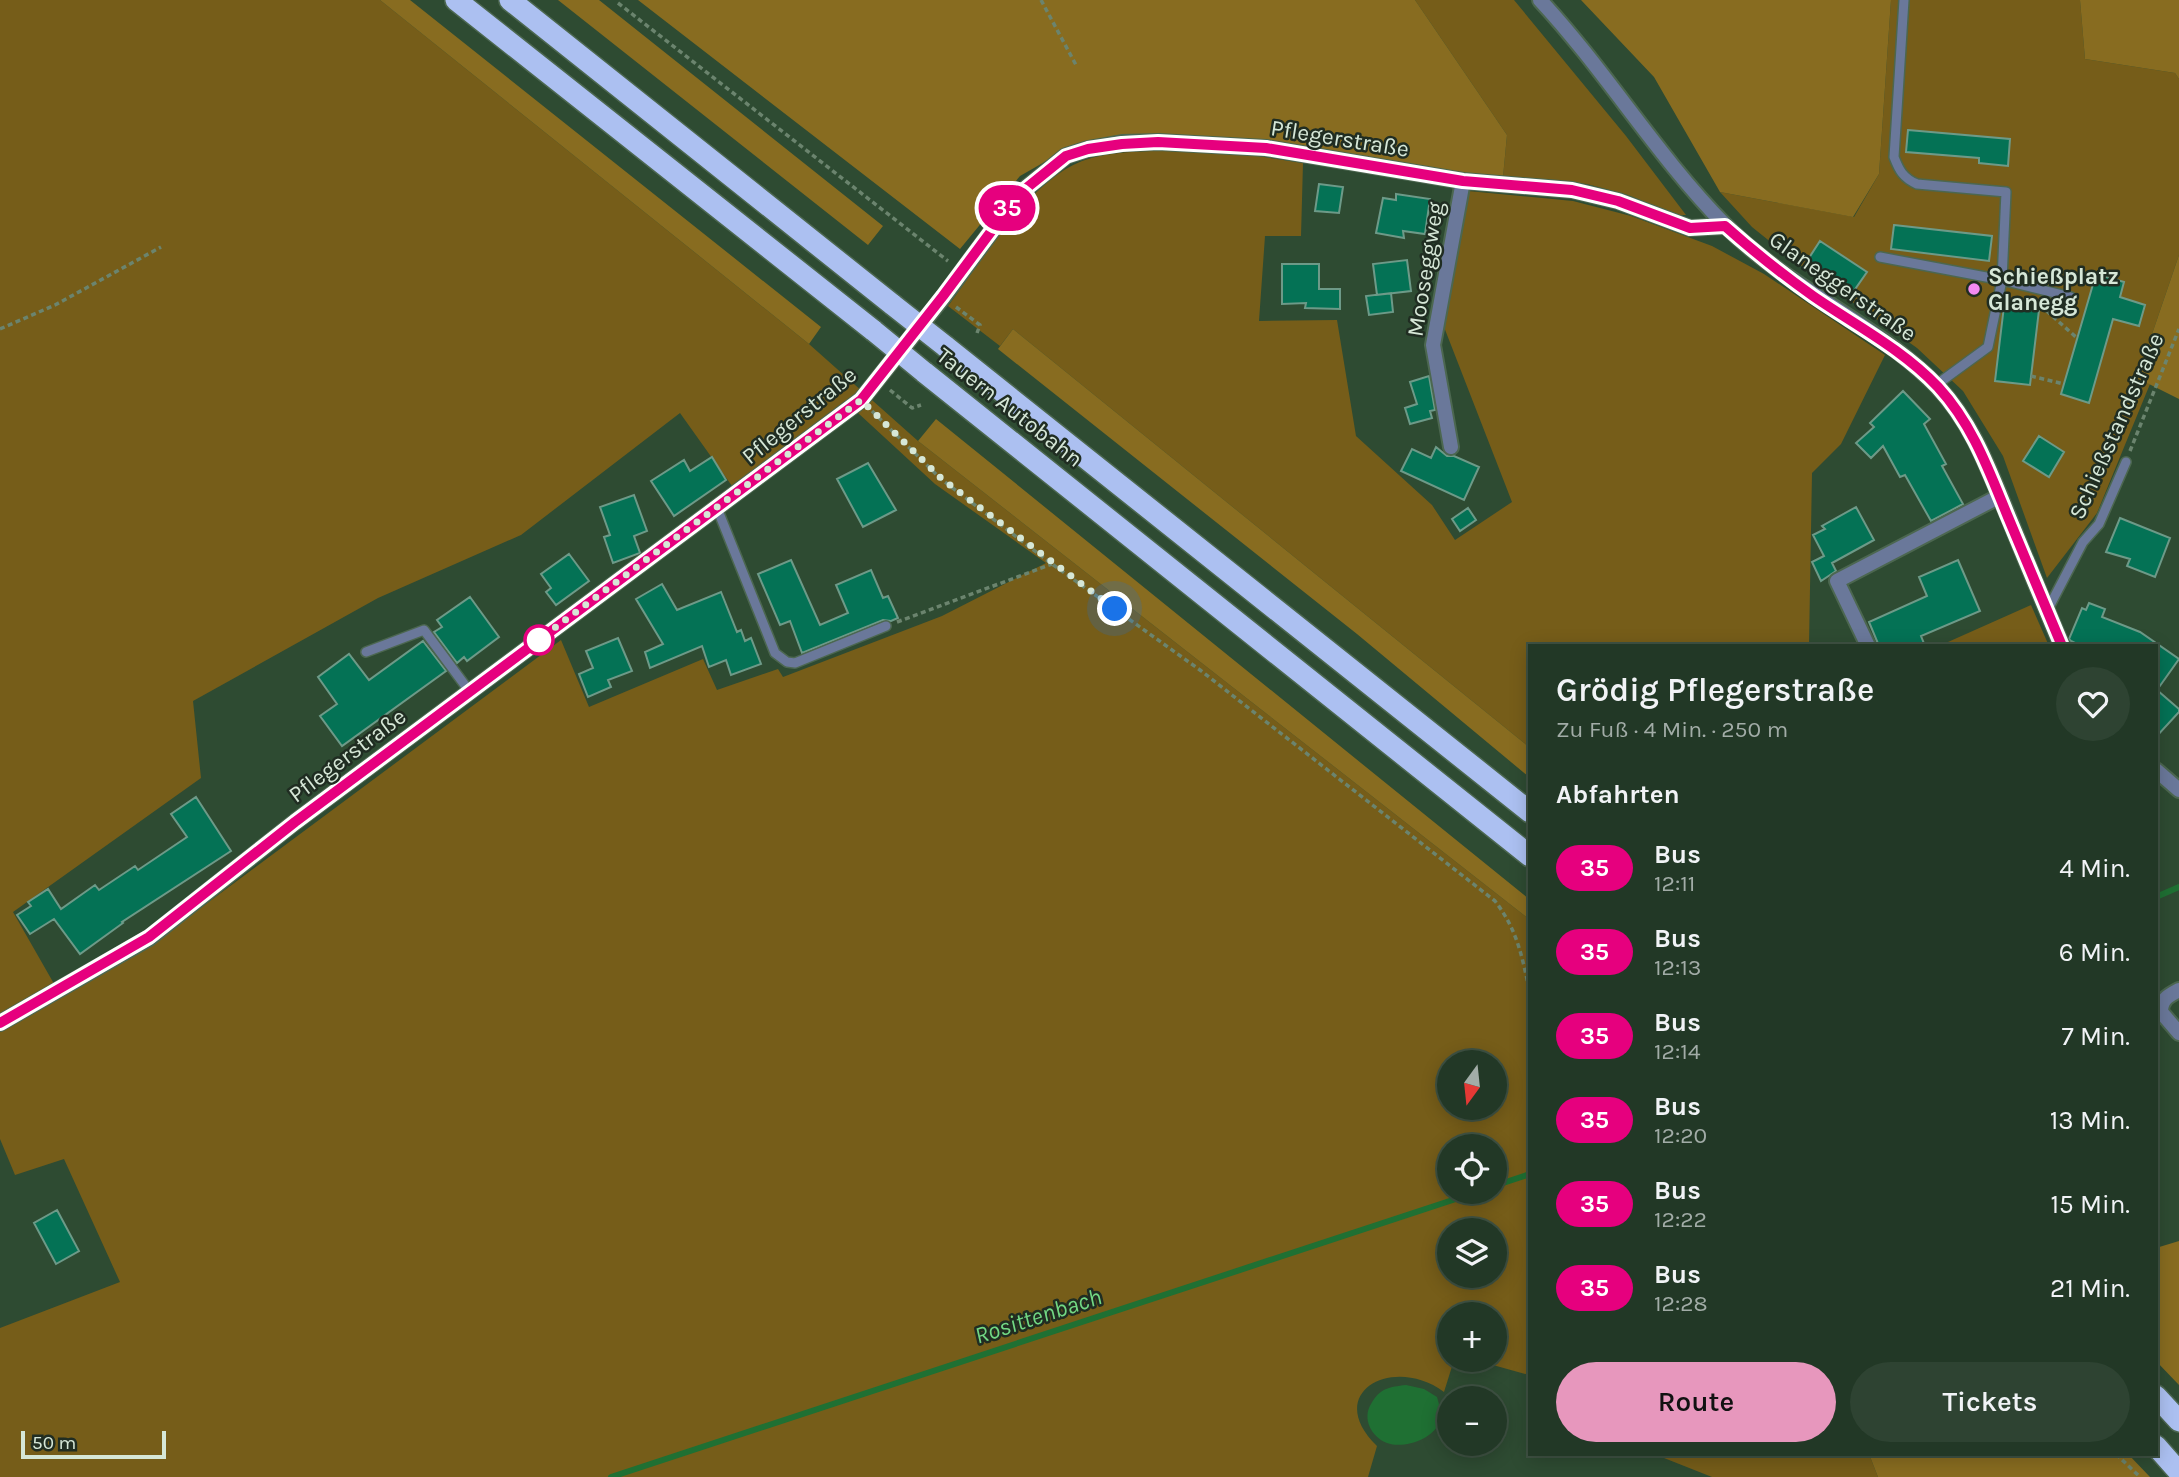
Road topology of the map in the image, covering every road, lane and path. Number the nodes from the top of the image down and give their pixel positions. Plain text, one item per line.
1 (456, 0) edge
2 (510, 0) edge
3 (1041, 0) edge
4 (1540, 0) edge
5 (1904, 0) edge
6 (618, 3) dead end
7 (1076, 65) dead end
8 (1463, 181) junction
9 (1725, 226) junction
10 (161, 247) dead end
11 (1880, 257) dead end
12 (961, 271) junction
13 (2001, 280) junction
14 (2037, 289) junction
15 (943, 296) junction
16 (2071, 297) dead end
17 (0, 329) edge
18 (2179, 329) edge
19 (977, 333) dead end
20 (2077, 338) dead end
21 (2031, 376) dead end
22 (877, 381) junction
23 (2064, 384) dead end
24 (1936, 385) junction
25 (861, 400) junction
26 (921, 405) dead end
27 (1451, 447) dead end
28 (2126, 462) joint
29 (2000, 496) junction
30 (717, 508) junction
31 (1052, 564) junction
32 (2047, 611) junction
33 (886, 626) joint
34 (1867, 644) edge
35 (2061, 644) edge
36 (366, 652) dead end
37 (470, 692) junction
38 (2158, 771) edge
39 (2179, 790) edge
40 (1528, 810) edge
41 (1528, 854) edge
42 (1528, 984) edge
43 (2173, 993) edge
44 (0, 1023) edge
45 (2179, 1033) edge
46 (2158, 1398) edge
47 (2179, 1421) edge
48 (2158, 1449) edge
49 (2118, 1456) edge
50 (2179, 1472) edge
51 (2140, 1477) edge

1 - 41 highway, Tauern Autobahn, bridge
2 - 40 highway, Tauern Autobahn, bridge
3 - 7 path
4 - 9 street, Glaneggerstraße
5 - 13 lane
6 - 12 path
8 - 9 street, Pflegerstraße
8 - 12 street, Pflegerstraße
8 - 27 street, Mooseggweg
9 - 24 street, Glaneggerstraße
10 - 17 path
11 - 13 lane
12 - 15 street, Pflegerstraße
13 - 14 lane
13 - 24 lane
14 - 16 lane
14 - 20 path
15 - 19 path
15 - 22 street, Pflegerstraße
18 - 28 path, Schießstandstraße
21 - 23 path
22 - 25 street, Pflegerstraße
22 - 26 path
24 - 29 street, Glaneggerstraße
25 - 30 street, Pflegerstraße
25 - 31 path
28 - 32 lane, Schießstandstraße
29 - 32 street, Glaneggerstraße
29 - 34 street
30 - 33 lane
30 - 37 street, Pflegerstraße
31 - 33 path
31 - 42 path
32 - 35 street, Glaneggerstraße
36 - 37 lane
37 - 44 street, Pflegerstraße
38 - 39 street
43 - 45 street
46 - 47 highway
48 - 50 highway
49 - 51 path

